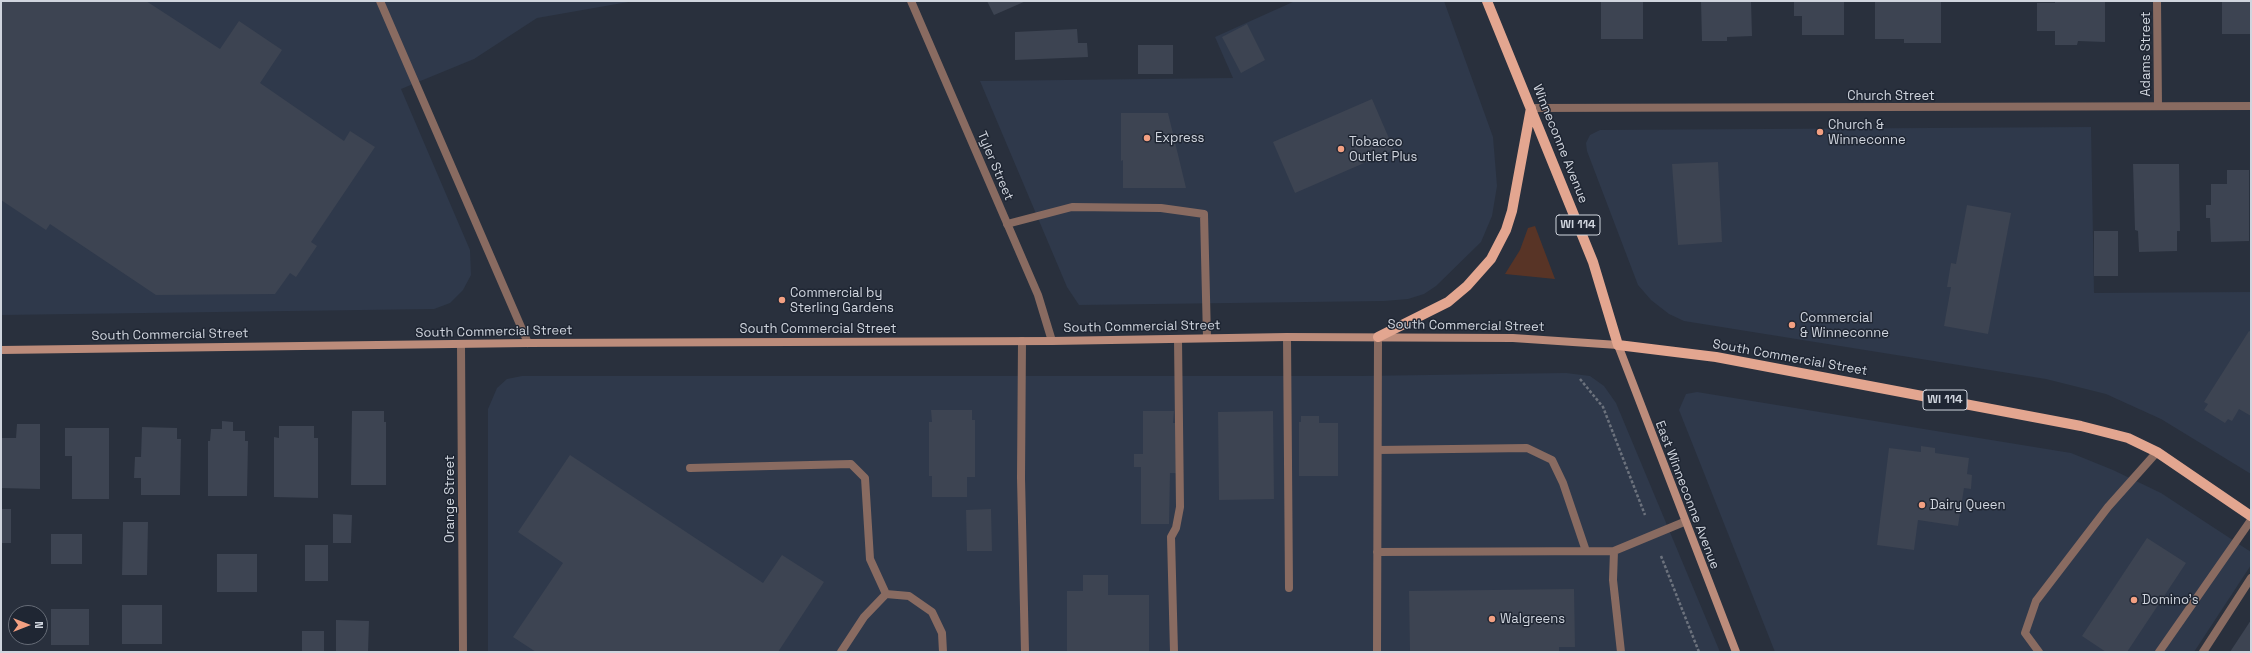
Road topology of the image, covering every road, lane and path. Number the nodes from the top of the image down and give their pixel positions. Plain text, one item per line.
1 (380, 1) edge
2 (911, 1) edge
3 (1487, 1) edge
4 (2157, 1) edge
5 (2158, 106) junction
6 (2251, 106) edge
7 (1531, 108) junction
8 (1007, 224) junction
9 (1286, 337) junction
10 (1378, 337) junction
11 (1207, 338) junction
12 (1178, 339) junction
13 (1022, 341) junction
14 (1052, 341) junction
15 (528, 343) junction
16 (461, 345) junction
17 (1618, 345) junction
18 (1, 350) edge
19 (1378, 450) junction
20 (2157, 452) junction
21 (690, 468) dead end
22 (2251, 516) edge
23 (2251, 520) edge
24 (1684, 522) junction
25 (1586, 551) junction
26 (1614, 551) junction
27 (1377, 552) junction
28 (2251, 578) edge
29 (1289, 588) dead end
30 (886, 594) junction
31 (463, 652) edge
32 (841, 652) edge
33 (943, 652) edge
34 (1025, 652) edge
35 (1174, 652) edge
36 (1377, 652) edge
37 (1621, 652) edge
38 (1736, 652) edge
39 (2039, 652) edge
40 (2159, 652) edge
41 (2203, 652) edge

1 - 15 street
2 - 8 street, Tyler Street
3 - 7 main road, Winneconne Avenue / WI 114
4 - 5 street, Adams Street
5 - 6 street, Church Street
5 - 7 street, Church Street
7 - 10 main road
7 - 17 main road, Winneconne Avenue / WI 114
8 - 11 street
8 - 14 street, Tyler Street
9 - 10 main road, South Commercial Street
9 - 11 main road, South Commercial Street
9 - 29 street
10 - 17 main road, South Commercial Street
10 - 19 street
11 - 12 main road, South Commercial Street
12 - 14 main road, South Commercial Street
12 - 35 street
13 - 14 main road, South Commercial Street
13 - 15 main road, South Commercial Street
13 - 34 street
15 - 16 main road, South Commercial Street
16 - 18 main road, South Commercial Street
16 - 31 street, Orange Street
17 - 20 main road, South Commercial Street / WI 114
17 - 24 main road, East Winneconne Avenue
19 - 25 street
19 - 27 street
20 - 22 main road, South Commercial Street / WI 114
20 - 39 street
21 - 30 street
23 - 40 street
24 - 26 street
24 - 38 main road, East Winneconne Avenue
25 - 26 street
25 - 27 street
26 - 37 street
27 - 36 street
28 - 41 street
30 - 32 street
30 - 33 street

